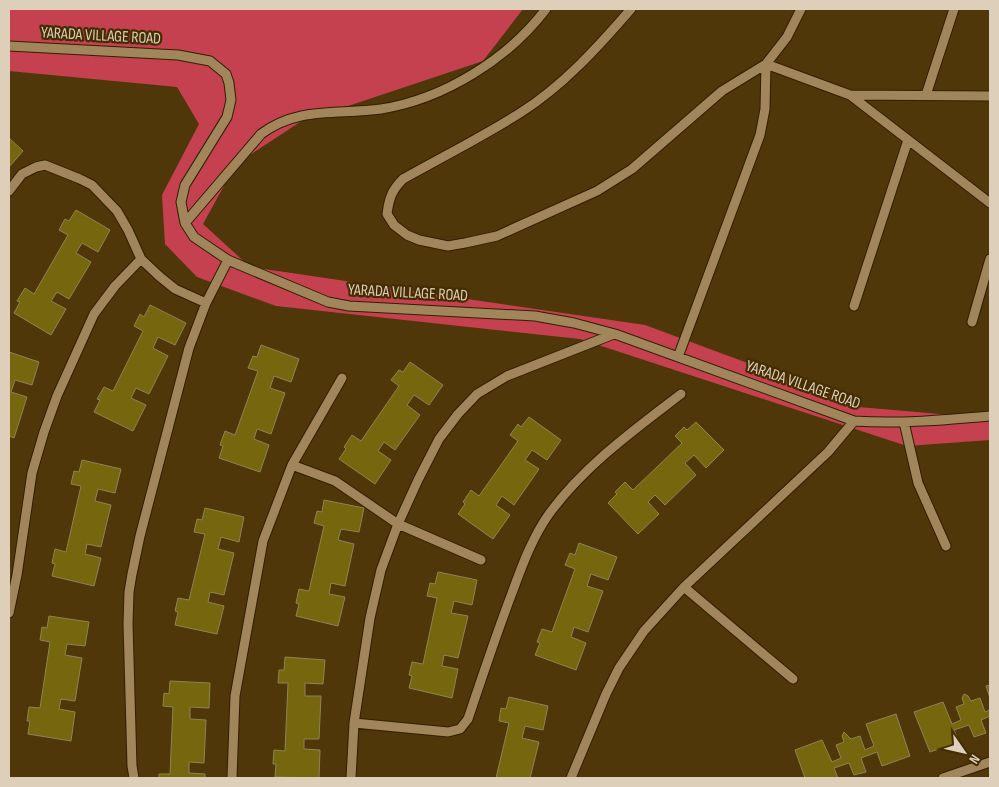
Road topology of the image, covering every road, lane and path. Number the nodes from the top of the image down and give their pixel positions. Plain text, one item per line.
1 (546, 9) edge
2 (630, 9) edge
3 (801, 9) edge
4 (954, 9) edge
5 (9, 46) edge
6 (766, 64) junction
7 (850, 95) junction
8 (926, 95) junction
9 (990, 96) edge
10 (908, 140) junction
11 (9, 191) edge
12 (990, 204) edge
13 (185, 224) junction
14 (141, 259) junction
15 (990, 259) edge
16 (228, 260) junction
17 (206, 303) junction
18 (854, 306) dead end
19 (972, 322) dead end
20 (614, 334) junction
21 (678, 357) junction
22 (342, 378) dead end
23 (681, 394) dead end
24 (990, 416) edge
25 (854, 421) junction
26 (904, 422) junction
27 (292, 465) junction
28 (398, 524) junction
29 (946, 546) dead end
30 (480, 560) dead end
31 (684, 587) junction
32 (9, 613) edge
33 (793, 679) dead end
34 (354, 723) junction
35 (990, 762) edge
36 (134, 778) edge
37 (232, 778) edge
38 (351, 778) edge
39 (571, 778) edge
40 (943, 778) edge

1 - 13 street
2 - 6 street
3 - 6 street
4 - 8 street
5 - 13 street, YARADA VILLAGE ROAD
6 - 7 street
6 - 21 street
7 - 8 street
7 - 10 street
8 - 9 street
10 - 12 street
10 - 18 street
11 - 14 street
13 - 16 street, YARADA VILLAGE ROAD
14 - 17 street
14 - 32 street
15 - 19 street
16 - 17 street
16 - 20 street, YARADA VILLAGE ROAD
17 - 36 street
20 - 21 street, YARADA VILLAGE ROAD
20 - 28 street
21 - 25 street, YARADA VILLAGE ROAD
22 - 27 street
23 - 34 street
24 - 26 street, YARADA VILLAGE ROAD
25 - 26 street, YARADA VILLAGE ROAD
25 - 31 street
26 - 29 street
27 - 28 street
27 - 37 street
28 - 30 street
28 - 34 street
31 - 33 street
31 - 39 street
34 - 38 street
35 - 40 street

